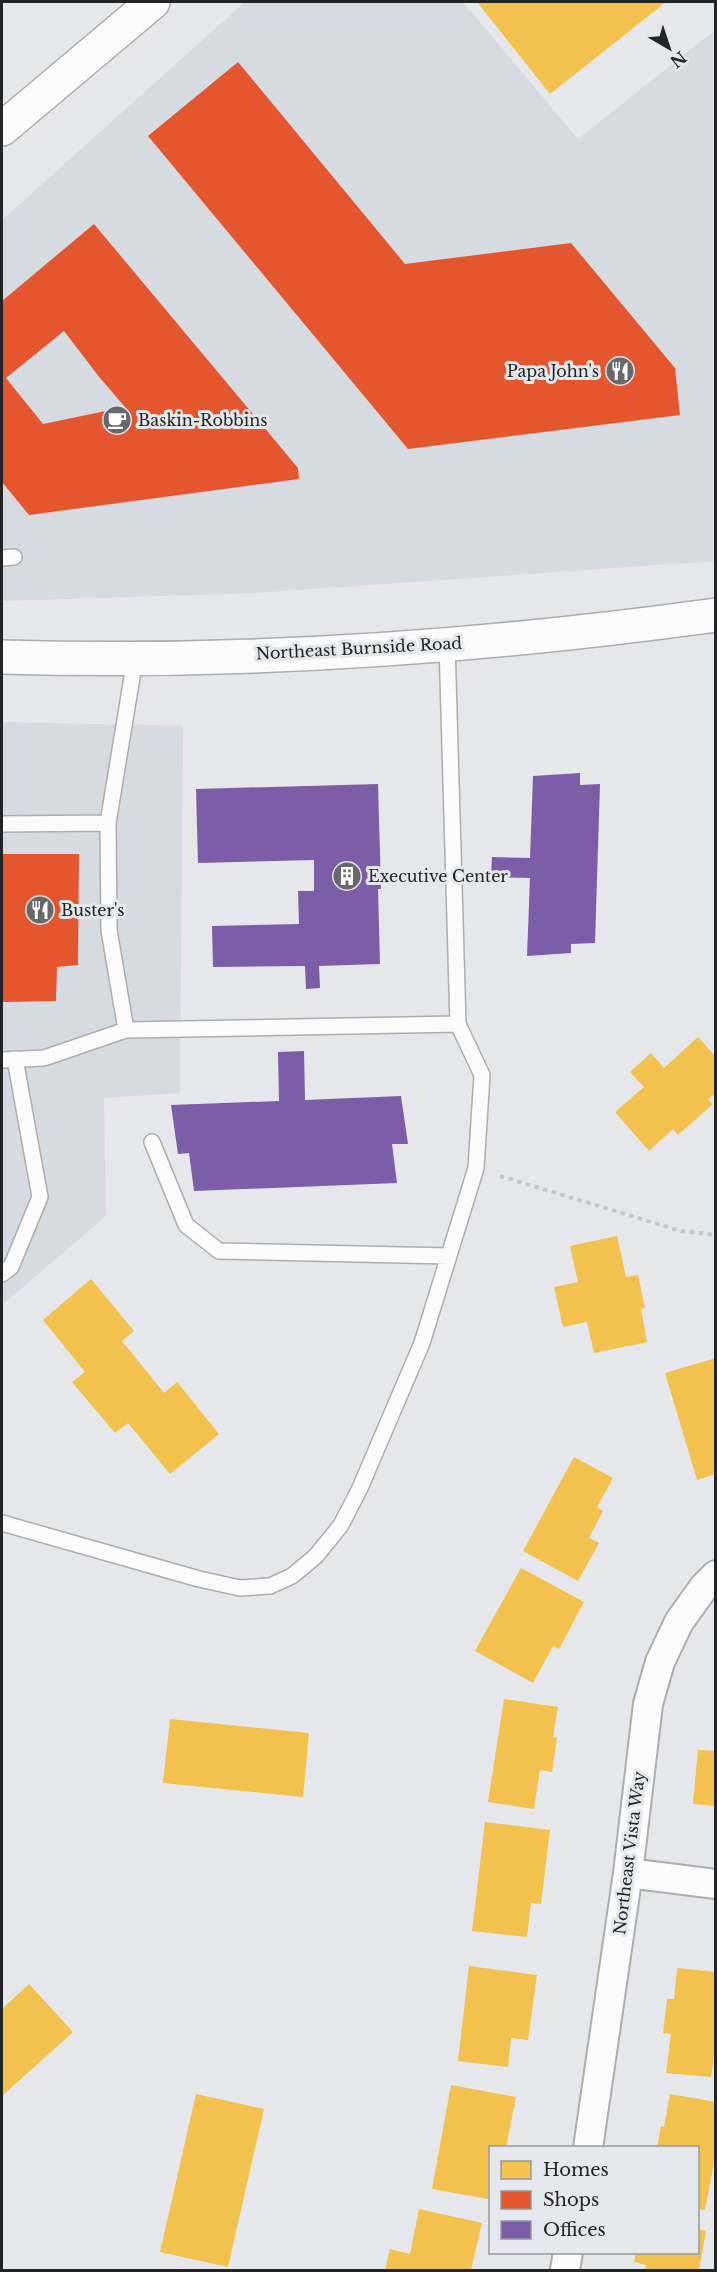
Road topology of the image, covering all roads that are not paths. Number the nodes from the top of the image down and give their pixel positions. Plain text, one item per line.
1 (153, 2) edge
2 (5, 117) edge
3 (716, 615) edge
4 (447, 643) junction
5 (2, 657) edge
6 (135, 659) junction
7 (2, 824) edge
8 (108, 824) junction
9 (458, 1024) junction
10 (126, 1030) junction
11 (8, 1060) edge
12 (152, 1142) dead end
13 (449, 1256) junction
14 (2, 1274) edge
15 (2, 1522) edge
16 (716, 1575) edge
17 (628, 1874) junction
18 (716, 1884) edge
19 (588, 2146) edge
20 (568, 2254) edge
21 (565, 2271) edge

1 - 2 main road
3 - 4 main road, Northeast Burnside Road
4 - 6 main road, Northeast Burnside Road
4 - 9 lane
5 - 6 main road, Northeast Burnside Road
6 - 8 lane
7 - 8 lane
8 - 10 lane
9 - 10 lane
9 - 13 lane
10 - 11 lane
11 - 14 lane
12 - 13 lane
13 - 15 lane
16 - 17 street, Northeast Vista Way
17 - 18 street
17 - 19 street, Northeast Vista Way
20 - 21 street

